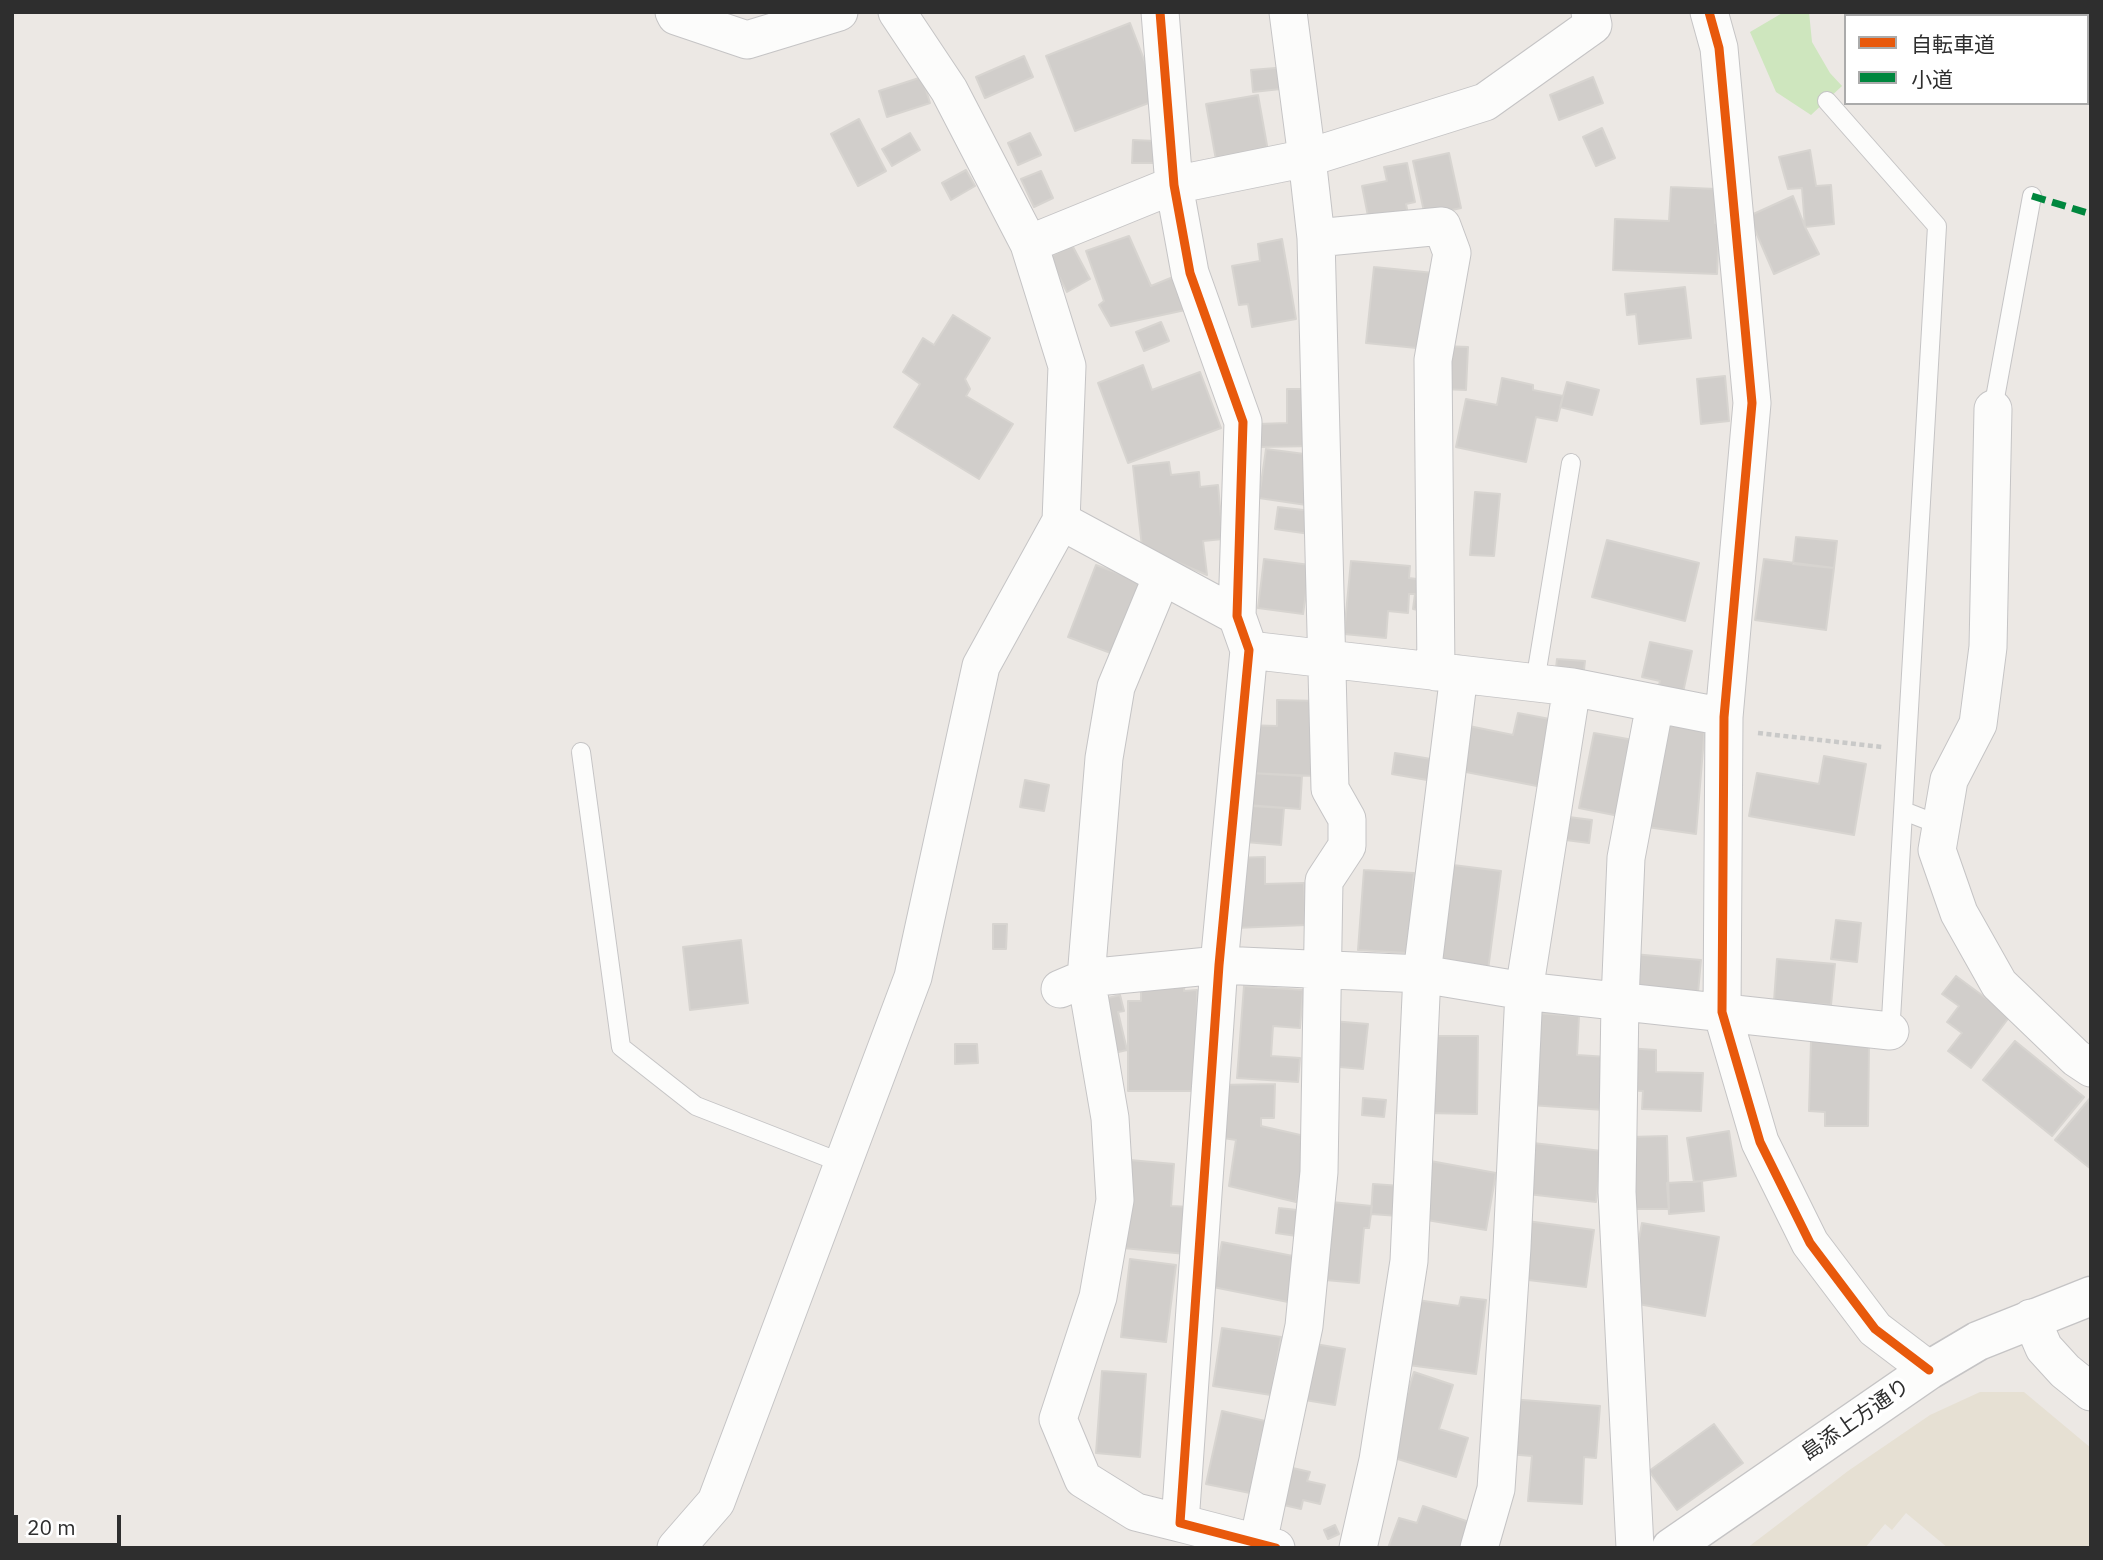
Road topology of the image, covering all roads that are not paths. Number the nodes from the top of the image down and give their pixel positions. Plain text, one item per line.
1 (674, 12) edge
2 (839, 12) edge
3 (897, 12) edge
4 (1160, 12) edge
5 (1288, 12) edge
6 (1590, 12) edge
7 (1709, 12) edge
8 (1827, 101) dead end
9 (1307, 158) junction
10 (1174, 185) junction
11 (2032, 196) dead end
12 (1316, 238) junction
13 (1029, 244) junction
14 (1993, 409) joint
15 (1571, 463) dead end
16 (1061, 522) junction
17 (1161, 576) junction
18 (1237, 616) junction
19 (1249, 650) junction
20 (1328, 659) junction
21 (1448, 673) junction
22 (1535, 682) junction
23 (1572, 687) junction
24 (1655, 704) junction
25 (1724, 723) junction
26 (581, 752) dead end
27 (1904, 811) junction
28 (1942, 826) junction
29 (1219, 965) junction
30 (1324, 970) junction
31 (1422, 974) junction
32 (1073, 984) junction
33 (1524, 991) junction
34 (1620, 1001) junction
35 (1722, 1012) junction
36 (1890, 1037) joint
37 (2091, 1068) edge
38 (842, 1163) junction
39 (2091, 1296) edge
40 (2031, 1318) junction
41 (1929, 1370) junction
42 (2091, 1392) edge
43 (1180, 1523) junction
44 (1267, 1546) edge
45 (676, 1548) edge
46 (1358, 1548) edge
47 (1479, 1548) edge
48 (1635, 1548) edge
49 (1671, 1548) edge

1 - 2 street
3 - 13 street
4 - 10 street
5 - 9 street
6 - 9 street
7 - 25 street
8 - 27 lane
9 - 10 street
9 - 12 street
10 - 13 street
10 - 18 street
11 - 14 lane
12 - 20 street
12 - 21 street
13 - 16 street
14 - 28 street
15 - 22 lane
16 - 17 street
16 - 38 street
17 - 18 street
17 - 32 street
18 - 19 street
19 - 20 street
19 - 29 street
20 - 21 street
20 - 30 street
21 - 22 street
21 - 31 street
22 - 23 street
23 - 24 street
23 - 33 street
24 - 25 street
24 - 34 street
25 - 35 street
26 - 38 lane
27 - 28 lane
27 - 36 lane
28 - 37 street
29 - 30 street
29 - 32 street
29 - 43 street
30 - 31 street
30 - 44 street
31 - 33 street
31 - 46 street
32 - 43 street
33 - 34 street
33 - 47 street
34 - 35 street
34 - 48 street
35 - 36 street
35 - 41 street
38 - 45 street
39 - 40 street, 島添上方通り
40 - 41 street, 島添上方通り
40 - 42 street
41 - 49 street, 島添上方通り
43 - 44 street

